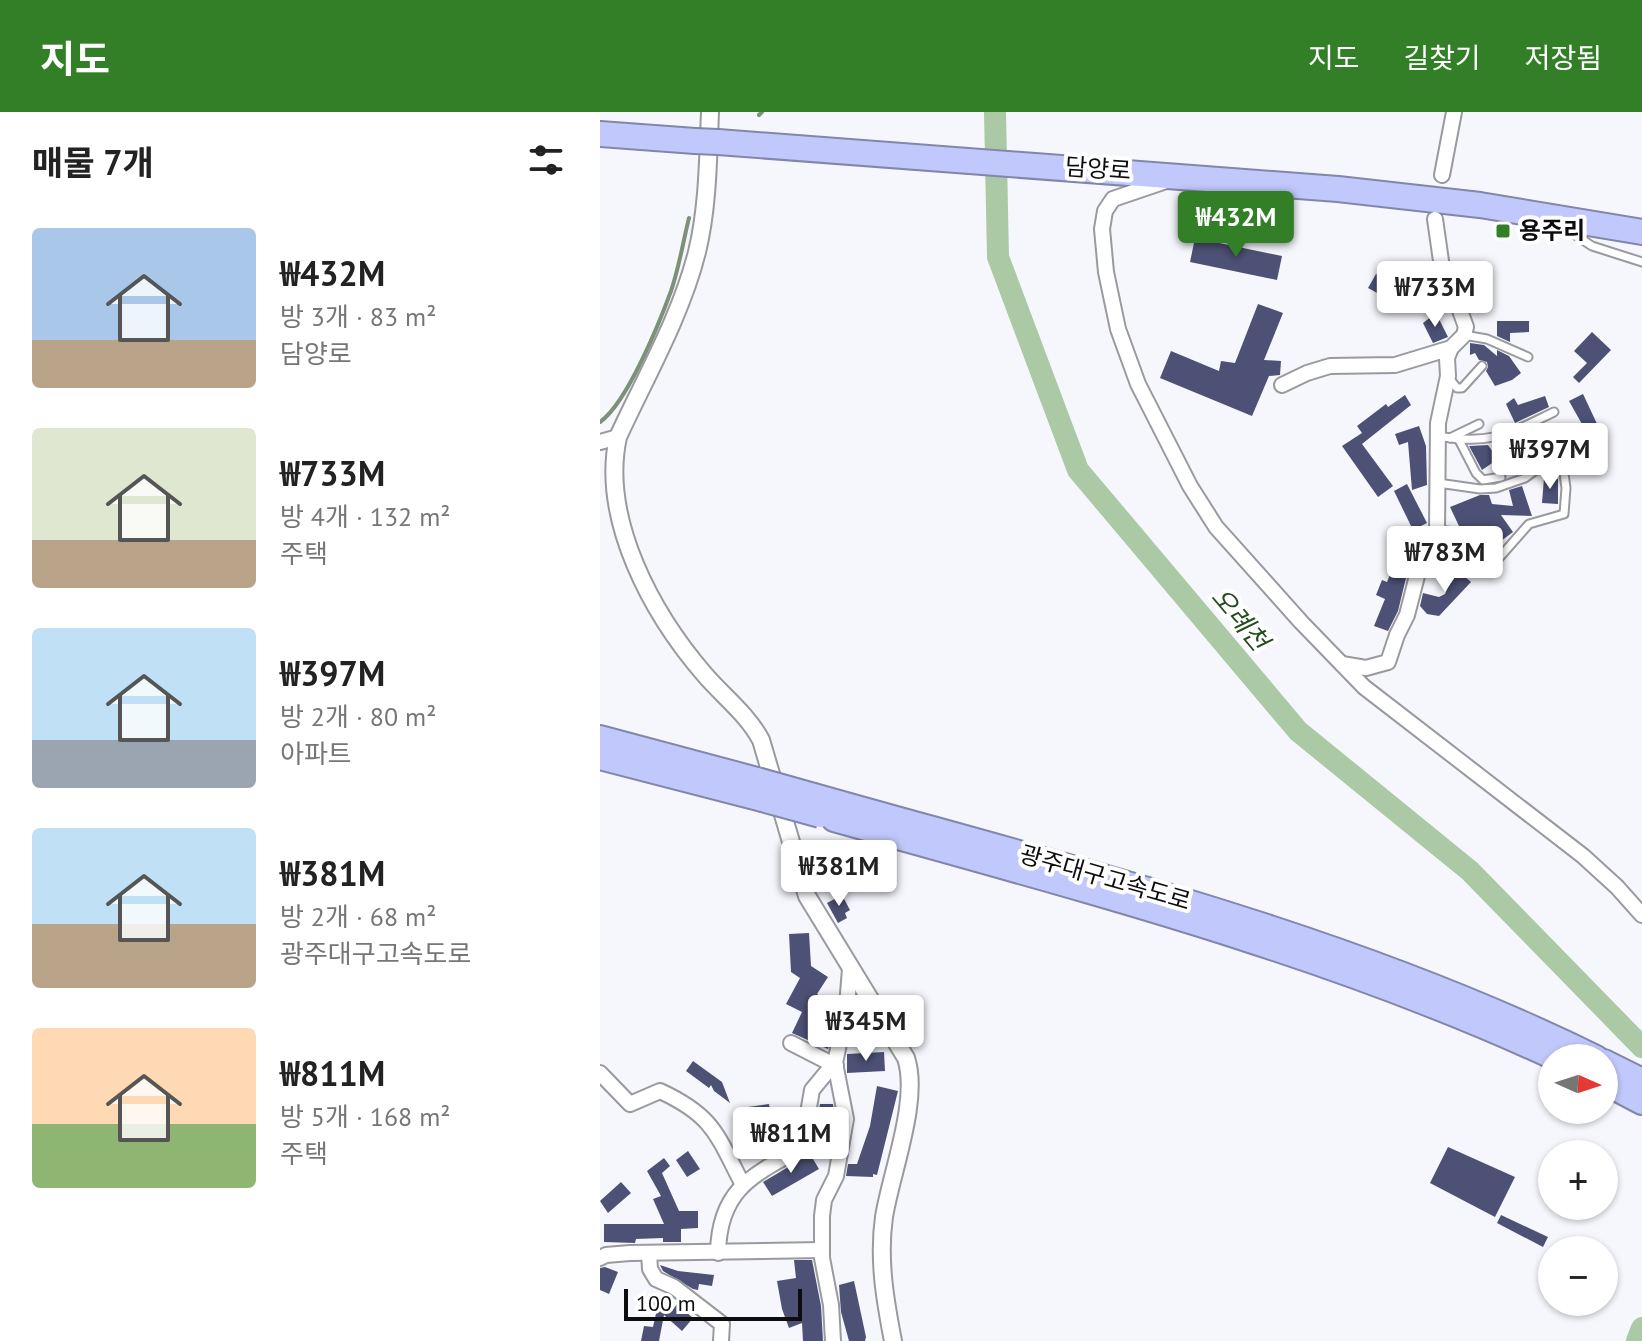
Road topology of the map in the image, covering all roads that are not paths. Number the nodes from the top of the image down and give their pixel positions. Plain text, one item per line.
1 (710, 112) edge
2 (1454, 112) edge
3 (600, 134) edge
4 (1442, 175) dead end
5 (1181, 176) junction
6 (1547, 216) junction
7 (1435, 219) dead end
8 (1642, 232) edge
9 (1642, 262) edge
10 (1464, 335) junction
11 (1451, 348) junction
12 (1528, 357) dead end
13 (1482, 366) dead end
14 (1448, 376) junction
15 (1282, 385) dead end
16 (1554, 412) dead end
17 (1479, 424) dead end
18 (618, 437) junction
19 (1450, 438) junction
20 (600, 442) edge
21 (1561, 452) dead end
22 (1565, 467) junction
23 (1501, 477) dead end
24 (1438, 483) junction
25 (1437, 530) junction
26 (1342, 664) junction
27 (600, 738) edge
28 (600, 757) edge
29 (760, 790) junction
30 (1642, 915) edge
31 (850, 969) junction
32 (1418, 990) junction
33 (791, 1043) dead end
34 (1566, 1044) edge
35 (1538, 1050) edge
36 (836, 1066) junction
37 (1618, 1069) edge
38 (600, 1073) edge
39 (1642, 1081) edge
40 (1618, 1089) edge
41 (1642, 1102) edge
42 (743, 1185) junction
43 (822, 1250) junction
44 (649, 1253) junction
45 (718, 1253) junction
46 (600, 1258) edge
47 (721, 1341) edge
48 (833, 1341) edge
49 (893, 1341) edge

1 - 18 street
2 - 4 street
3 - 5 highway, 담양로
5 - 6 highway, 담양로
5 - 26 street
6 - 8 highway, 담양로
6 - 9 lane
7 - 10 street
10 - 11 street
10 - 12 lane
11 - 14 street
11 - 15 street
13 - 14 lane
14 - 19 street
16 - 19 lane
17 - 19 lane
18 - 20 street
18 - 31 street
19 - 23 lane
19 - 24 street
21 - 22 lane
22 - 24 lane
22 - 25 lane
24 - 25 street
25 - 26 street
26 - 30 street
27 - 29 highway, 광주대구고속도로
28 - 29 highway, 광주대구고속도로
29 - 32 highway, 광주대구고속도로, bridge
31 - 36 street
31 - 49 street
32 - 34 highway, 광주대구고속도로
32 - 35 highway, 광주대구고속도로
33 - 36 street
36 - 42 street
36 - 43 street
37 - 39 highway
38 - 42 street
40 - 41 highway
42 - 45 street
43 - 45 street
43 - 48 street
44 - 45 street
44 - 46 street
44 - 47 street

